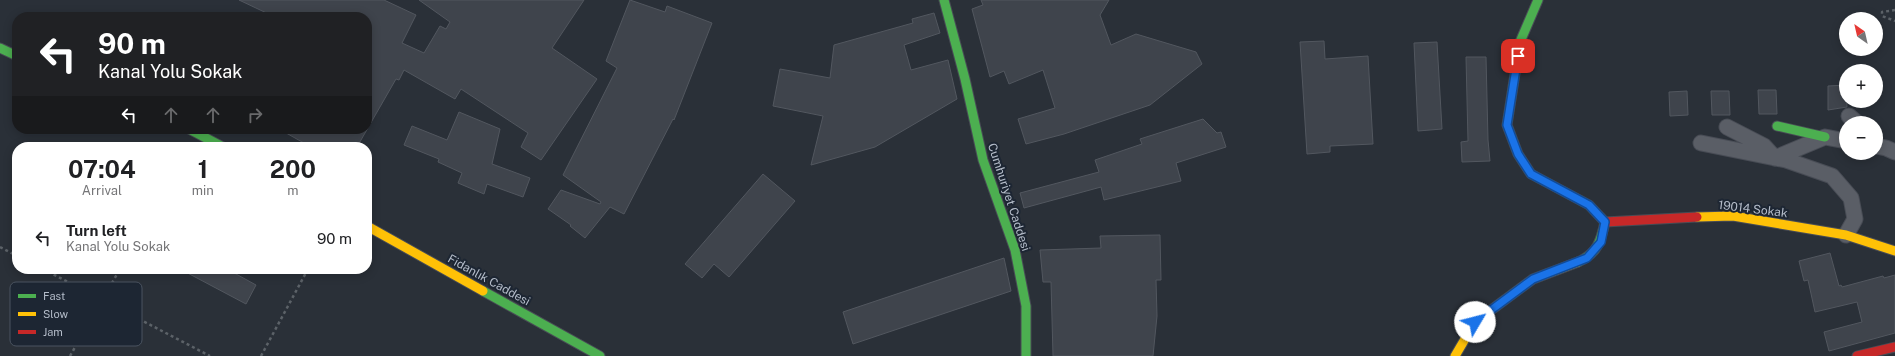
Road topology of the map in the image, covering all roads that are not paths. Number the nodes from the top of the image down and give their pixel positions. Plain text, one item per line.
1 (944, 0) edge
2 (1538, 0) edge
3 (0, 48) edge
4 (12, 54) edge
5 (1777, 126) dead end
6 (1727, 127) dead end
7 (198, 134) edge
8 (1825, 137) junction
9 (1839, 140) edge
10 (214, 142) edge
11 (1701, 143) dead end
12 (1775, 158) junction
13 (1605, 222) junction
14 (372, 229) edge
15 (1846, 235) junction
16 (1895, 251) edge
17 (1895, 347) edge
18 (600, 356) edge
19 (1026, 356) edge
20 (1455, 356) edge
21 (1856, 356) edge

1 - 19 street, Cumhuriyet Caddesi
2 - 13 street
3 - 4 street
5 - 8 street
6 - 12 street
7 - 10 street
8 - 9 street
8 - 12 street
11 - 12 street
12 - 15 street
13 - 15 street, 19014 Sokak
13 - 20 street
14 - 18 street, Fidanlık Caddesi
15 - 16 street, 19014 Sokak
17 - 21 street

